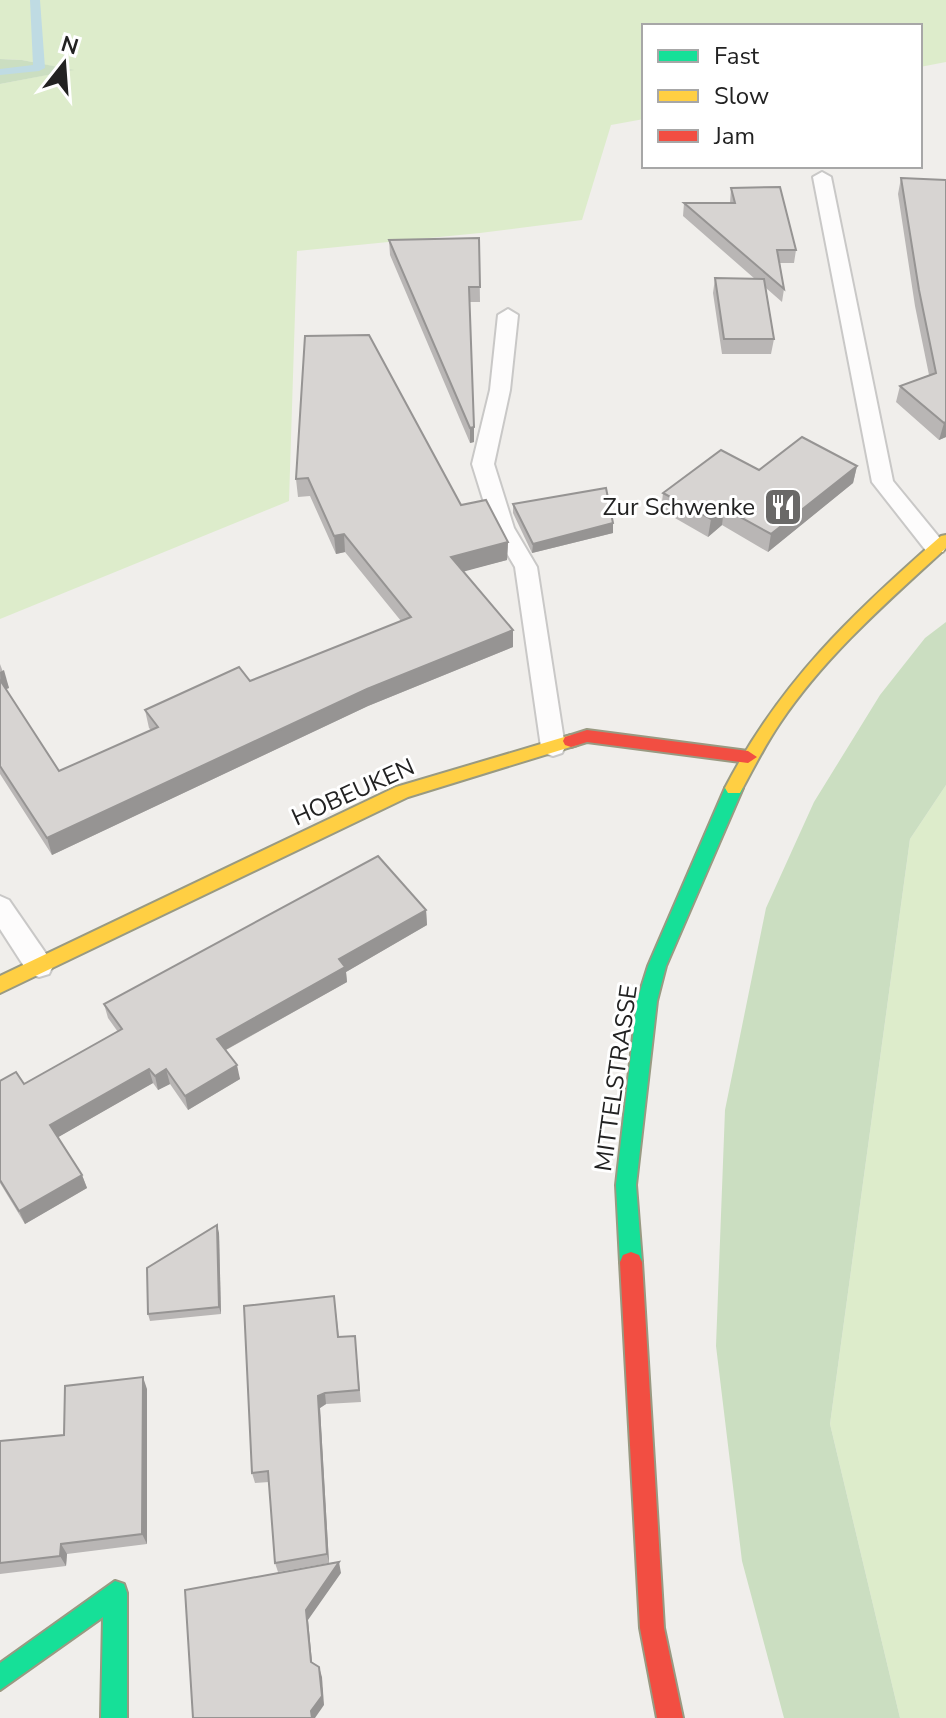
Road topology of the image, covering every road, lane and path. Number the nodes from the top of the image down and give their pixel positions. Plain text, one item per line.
1 (822, 177) dead end
2 (508, 315) dead end
3 (940, 543) edge
4 (553, 747) junction
5 (748, 757) junction
6 (0, 907) edge
7 (39, 966) junction
8 (0, 985) edge
9 (0, 1678) edge
10 (114, 1718) edge
11 (670, 1718) edge

1 - 3 lane
2 - 4 lane
3 - 5 main road, MITTELSTRASSE
4 - 5 main road, HOBEUKEN
4 - 7 main road, HOBEUKEN
5 - 11 main road, MITTELSTRASSE
6 - 7 lane
7 - 8 main road, HOBEUKEN
9 - 10 main road

